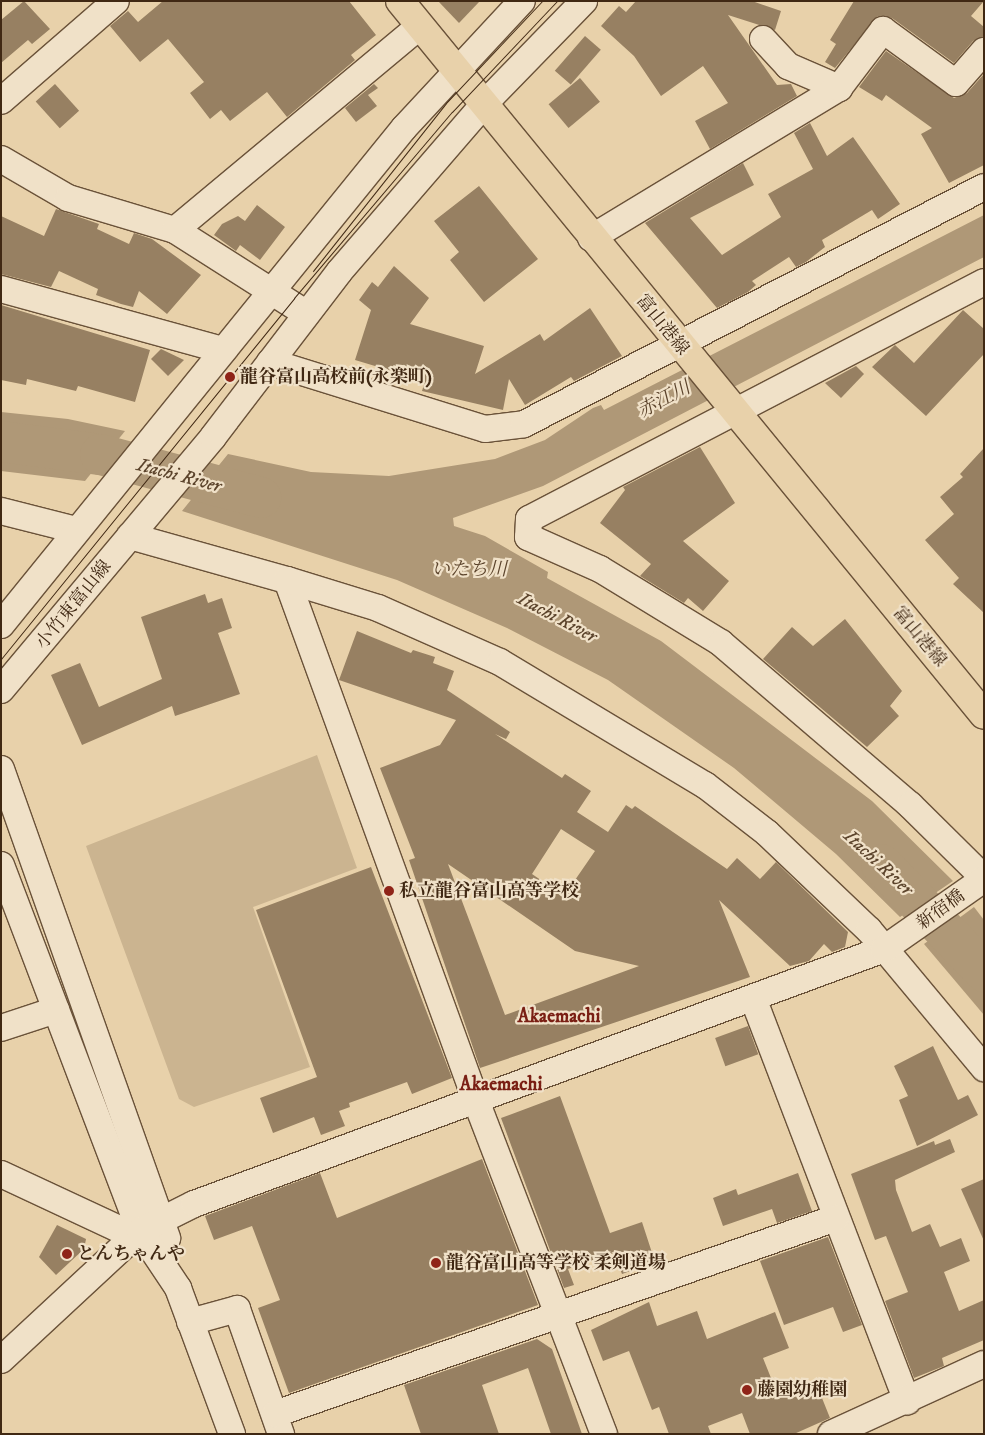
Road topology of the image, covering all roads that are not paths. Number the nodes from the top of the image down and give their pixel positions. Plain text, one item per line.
1 (116, 1) edge
2 (400, 1) edge
3 (522, 1) edge
4 (584, 1) edge
5 (419, 27) junction
6 (763, 39) dead end
7 (984, 51) edge
8 (456, 71) junction
9 (839, 88) junction
10 (1, 101) edge
11 (483, 105) junction
12 (1, 159) edge
13 (984, 187) edge
14 (175, 230) junction
15 (591, 238) junction
16 (984, 282) edge
17 (1, 290) edge
18 (273, 291) junction
19 (307, 314) junction
20 (681, 349) junction
21 (223, 350) junction
22 (270, 362) junction
23 (728, 406) junction
24 (1, 511) edge
25 (138, 528) junction
26 (76, 530) junction
27 (287, 580) junction
28 (1, 625) edge
29 (1, 690) edge
30 (984, 715) edge
31 (1, 770) edge
32 (1, 865) edge
33 (981, 881) edge
34 (894, 943) junction
35 (753, 998) junction
36 (56, 1010) junction
37 (1, 1028) edge
38 (984, 1068) edge
39 (475, 1098) junction
40 (1, 1174) edge
41 (836, 1218) junction
42 (152, 1226) junction
43 (562, 1317) junction
44 (190, 1322) junction
45 (5, 1350) edge
46 (984, 1364) edge
47 (907, 1402) junction
48 (278, 1424) edge
49 (232, 1434) edge
50 (604, 1434) edge
51 (830, 1434) edge

1 - 10 street
2 - 5 main road, 富山港線
3 - 8 street
4 - 11 street, 小竹東富山線
5 - 8 main road, 富山港線
5 - 14 street
6 - 9 street
7 - 9 street
8 - 11 main road, 富山港線
8 - 18 street
9 - 15 street
11 - 15 main road, 富山港線
11 - 19 street, 小竹東富山線
12 - 14 street
13 - 20 street
14 - 18 street
15 - 20 main road, 富山港線
16 - 23 street
17 - 21 street
18 - 19 street
18 - 21 street
19 - 22 street, 小竹東富山線
20 - 22 street
20 - 23 main road, 富山港線
21 - 26 street
22 - 25 street, 小竹東富山線
23 - 30 main road, 富山港線
23 - 33 street
24 - 26 street
25 - 27 street
25 - 29 street, 小竹東富山線
26 - 28 street
27 - 34 street
27 - 39 street
31 - 42 street
32 - 36 street
33 - 34 street, 新宿橋
34 - 35 street, 新宿橋
34 - 38 street
35 - 39 street, 新宿橋
35 - 41 street
36 - 37 street
36 - 42 street
39 - 42 street, 新宿橋
39 - 43 street
40 - 42 street
41 - 43 street
41 - 47 street
42 - 44 street
42 - 45 street, 新宿橋
43 - 48 street
43 - 50 street
44 - 48 street
44 - 49 street
46 - 47 street
47 - 51 street

